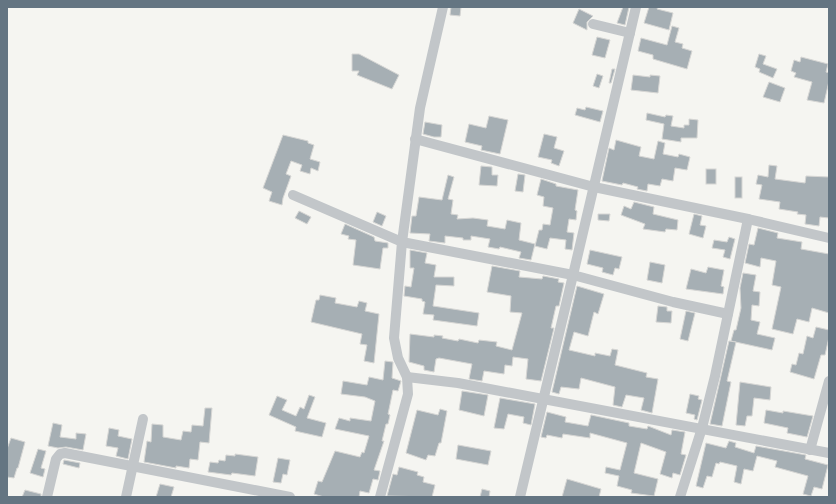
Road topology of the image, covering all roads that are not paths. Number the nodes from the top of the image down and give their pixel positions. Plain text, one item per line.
1 (443, 7) edge
2 (636, 7) edge
3 (594, 24) dead end
4 (630, 33) junction
5 (415, 139) junction
6 (594, 187) junction
7 (293, 195) dead end
8 (748, 219) junction
9 (829, 238) edge
10 (402, 242) junction
11 (573, 275) junction
12 (728, 314) junction
13 (407, 378) junction
14 (829, 381) edge
15 (544, 399) junction
16 (142, 419) dead end
17 (702, 428) junction
18 (810, 450) junction
19 (829, 453) edge
20 (132, 466) junction
21 (47, 497) edge
22 (126, 497) edge
23 (290, 497) edge
24 (380, 497) edge
25 (520, 497) edge
26 (680, 497) edge

1 - 5 street
2 - 4 street
3 - 4 street
4 - 6 street
5 - 6 street
5 - 10 street
6 - 8 street
6 - 11 street
7 - 10 street
8 - 9 street
8 - 12 street
10 - 11 street
10 - 13 street
11 - 12 street
11 - 15 street
12 - 17 street
13 - 15 street
13 - 24 street
14 - 18 street
15 - 17 street
15 - 25 street
16 - 20 street
17 - 18 street
17 - 26 street
18 - 19 street
20 - 21 street
20 - 22 street
20 - 23 street

